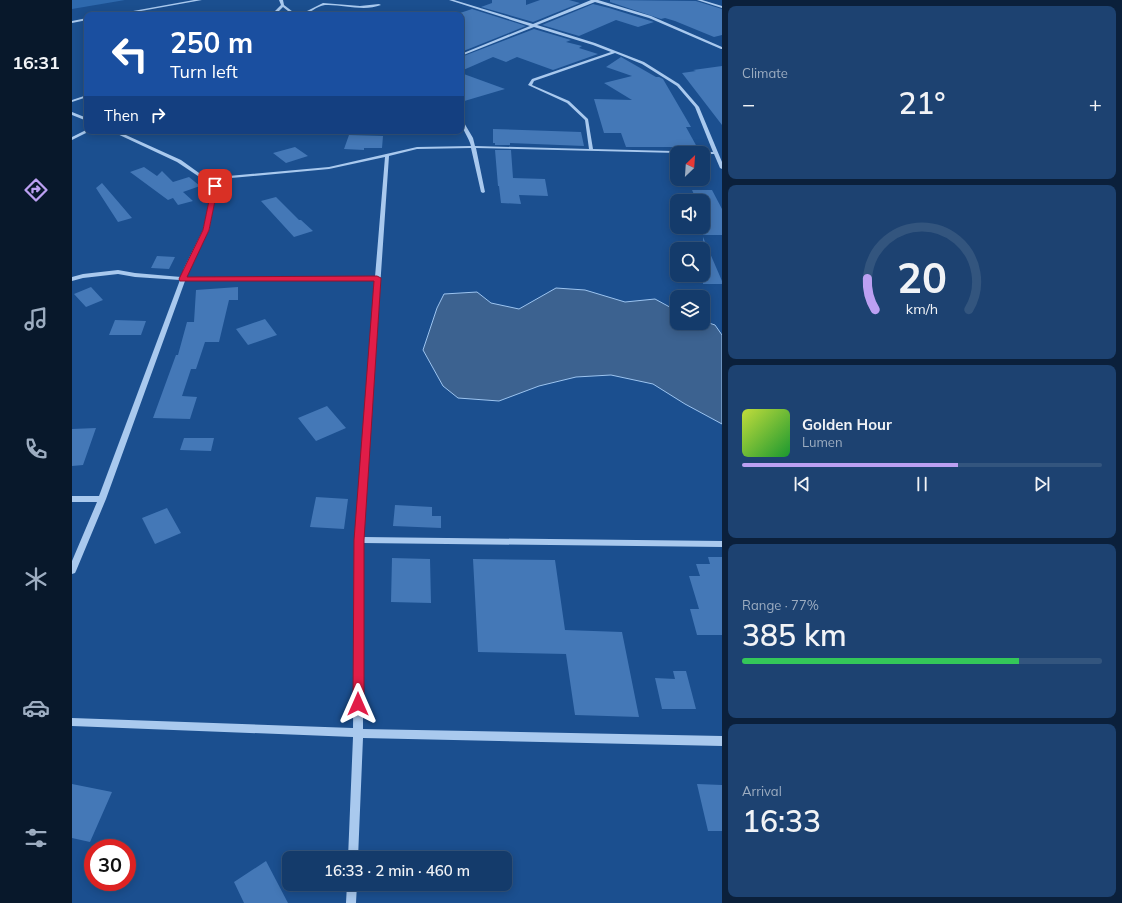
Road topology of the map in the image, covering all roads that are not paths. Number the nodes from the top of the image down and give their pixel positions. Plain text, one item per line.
1 (200, 0) edge
2 (281, 0) edge
3 (451, 0) edge
4 (595, 0) edge
5 (699, 0) edge
6 (283, 5) junction
7 (379, 5) dead end
8 (722, 7) edge
9 (130, 12) edge
10 (276, 12) edge
11 (291, 12) edge
12 (307, 12) edge
13 (84, 20) edge
14 (72, 22) edge
15 (532, 26) junction
16 (722, 48) edge
17 (615, 52) junction
18 (464, 54) edge
19 (84, 97) edge
20 (72, 101) edge
21 (72, 112) edge
22 (84, 118) edge
23 (464, 126) edge
24 (84, 133) edge
25 (120, 134) edge
26 (72, 139) edge
27 (473, 147) junction
28 (591, 150) junction
29 (386, 155) junction
30 (718, 156) edge
31 (722, 168) edge
32 (205, 179) junction
33 (483, 192) dead end
34 (377, 278) junction
35 (72, 279) edge
36 (183, 279) junction
37 (72, 499) edge
38 (102, 499) junction
39 (359, 540) junction
40 (722, 544) edge
41 (72, 571) edge
42 (72, 722) edge
43 (358, 734) junction
44 (722, 741) edge
45 (353, 851) edge
46 (352, 891) edge
47 (351, 903) edge

1 - 9 street
2 - 6 street
3 - 15 street
4 - 15 street
4 - 16 street
5 - 8 street
6 - 10 street
6 - 11 street
7 - 12 street
13 - 14 street
15 - 17 street
15 - 18 street
17 - 28 street
17 - 30 street
19 - 20 street
21 - 22 street
23 - 27 street
24 - 26 street
25 - 32 street
27 - 28 street
27 - 29 street
27 - 33 street
28 - 30 street
29 - 32 street
29 - 34 street
30 - 31 street
32 - 36 street
34 - 36 street
34 - 39 street
35 - 36 street
36 - 38 street
37 - 38 street
38 - 41 street
39 - 40 street
39 - 43 street
42 - 43 street
43 - 44 street
43 - 45 street
46 - 47 street

